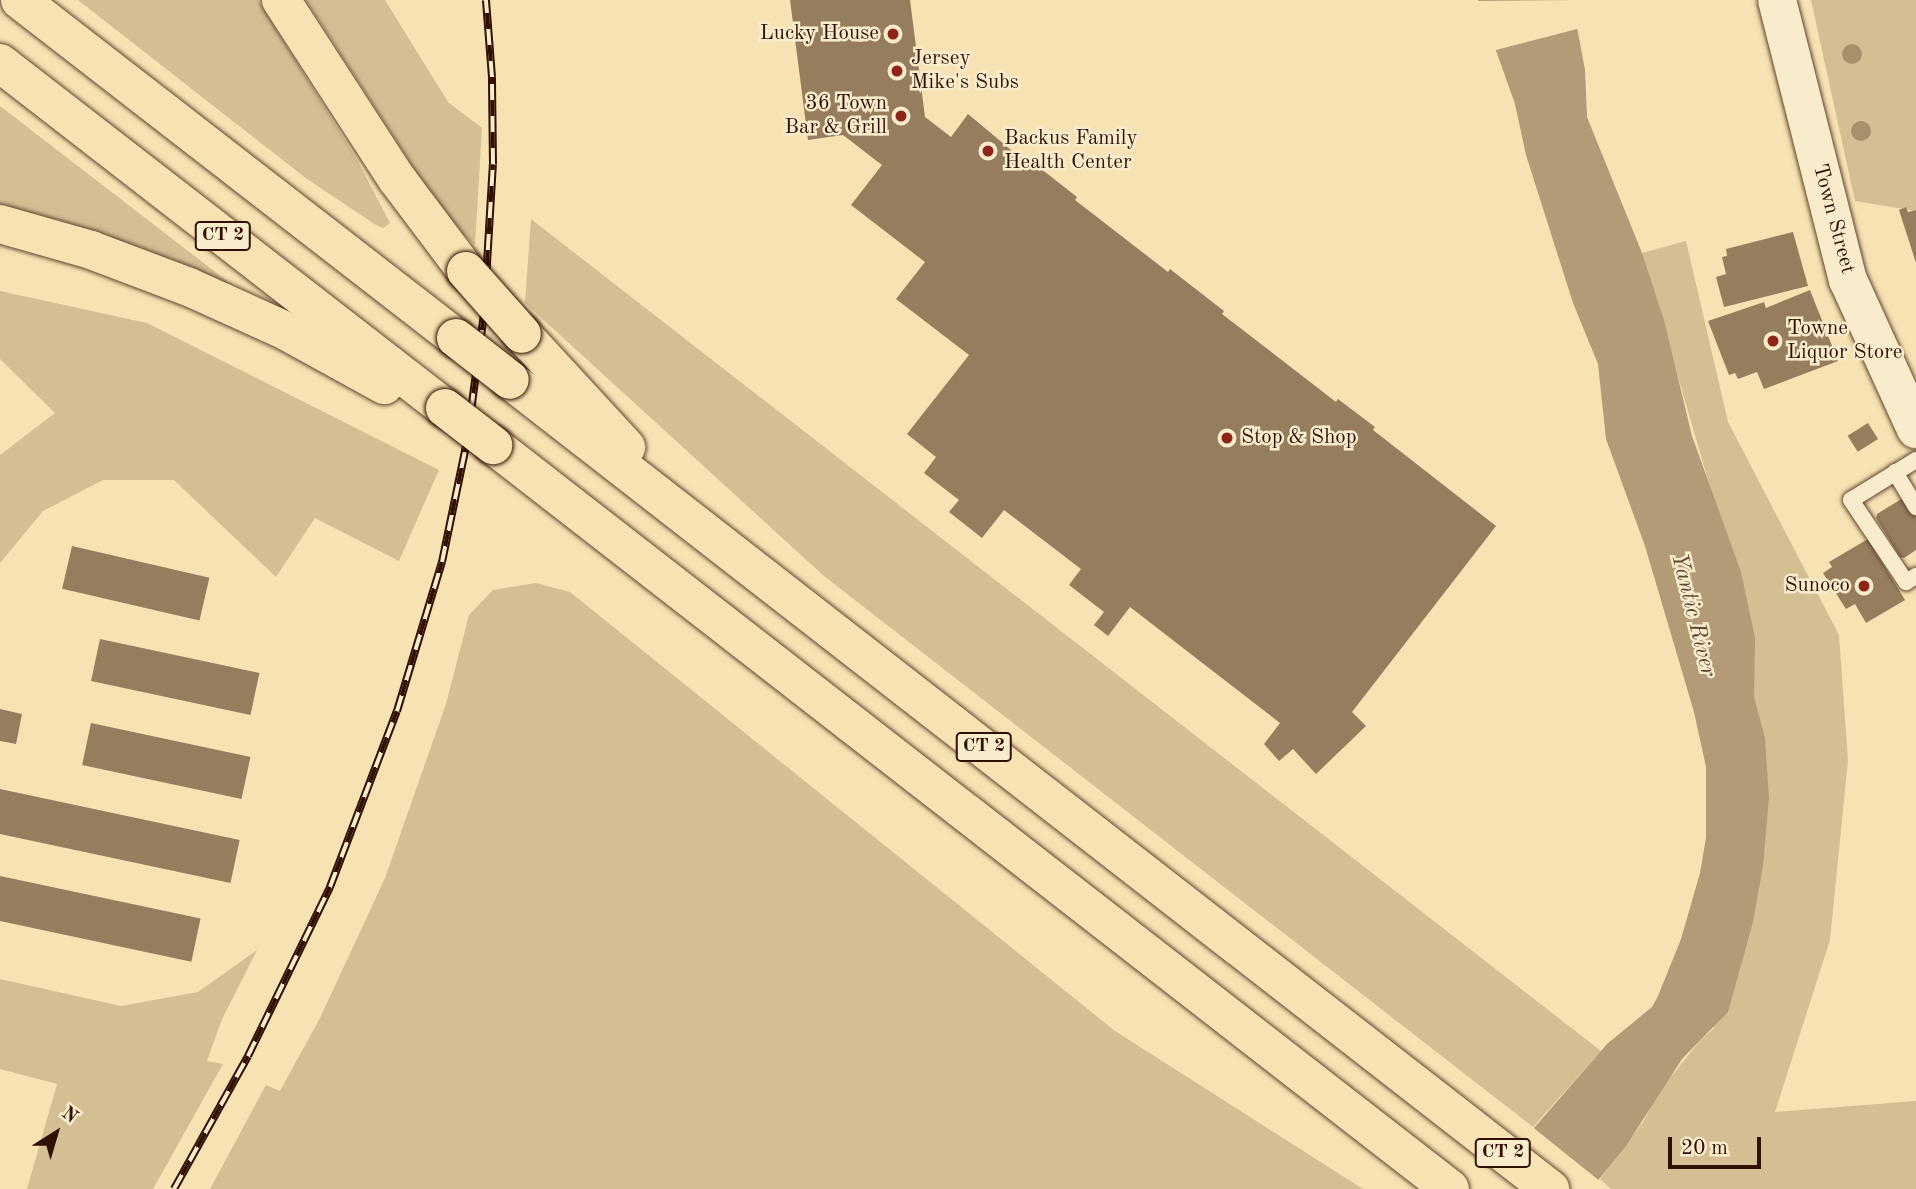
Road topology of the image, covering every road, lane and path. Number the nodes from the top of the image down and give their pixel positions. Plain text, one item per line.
1 (20, 0) edge
2 (281, 0) edge
3 (1777, 0) edge
4 (0, 63) edge
5 (0, 224) edge
6 (444, 414) junction
7 (1916, 429) edge
8 (1916, 460) edge
9 (1895, 472) junction
10 (1916, 508) edge
11 (740, 558) junction
12 (1916, 576) edge
13 (1450, 1189) edge
14 (1550, 1189) edge

1 - 11 highway, CT 2, bridge
2 - 11 highway, bridge
3 - 7 main road, Town Street
4 - 6 highway, CT 2
5 - 6 highway
6 - 13 highway, CT 2
8 - 9 lane
9 - 10 lane
9 - 12 lane
11 - 14 highway, CT 2

